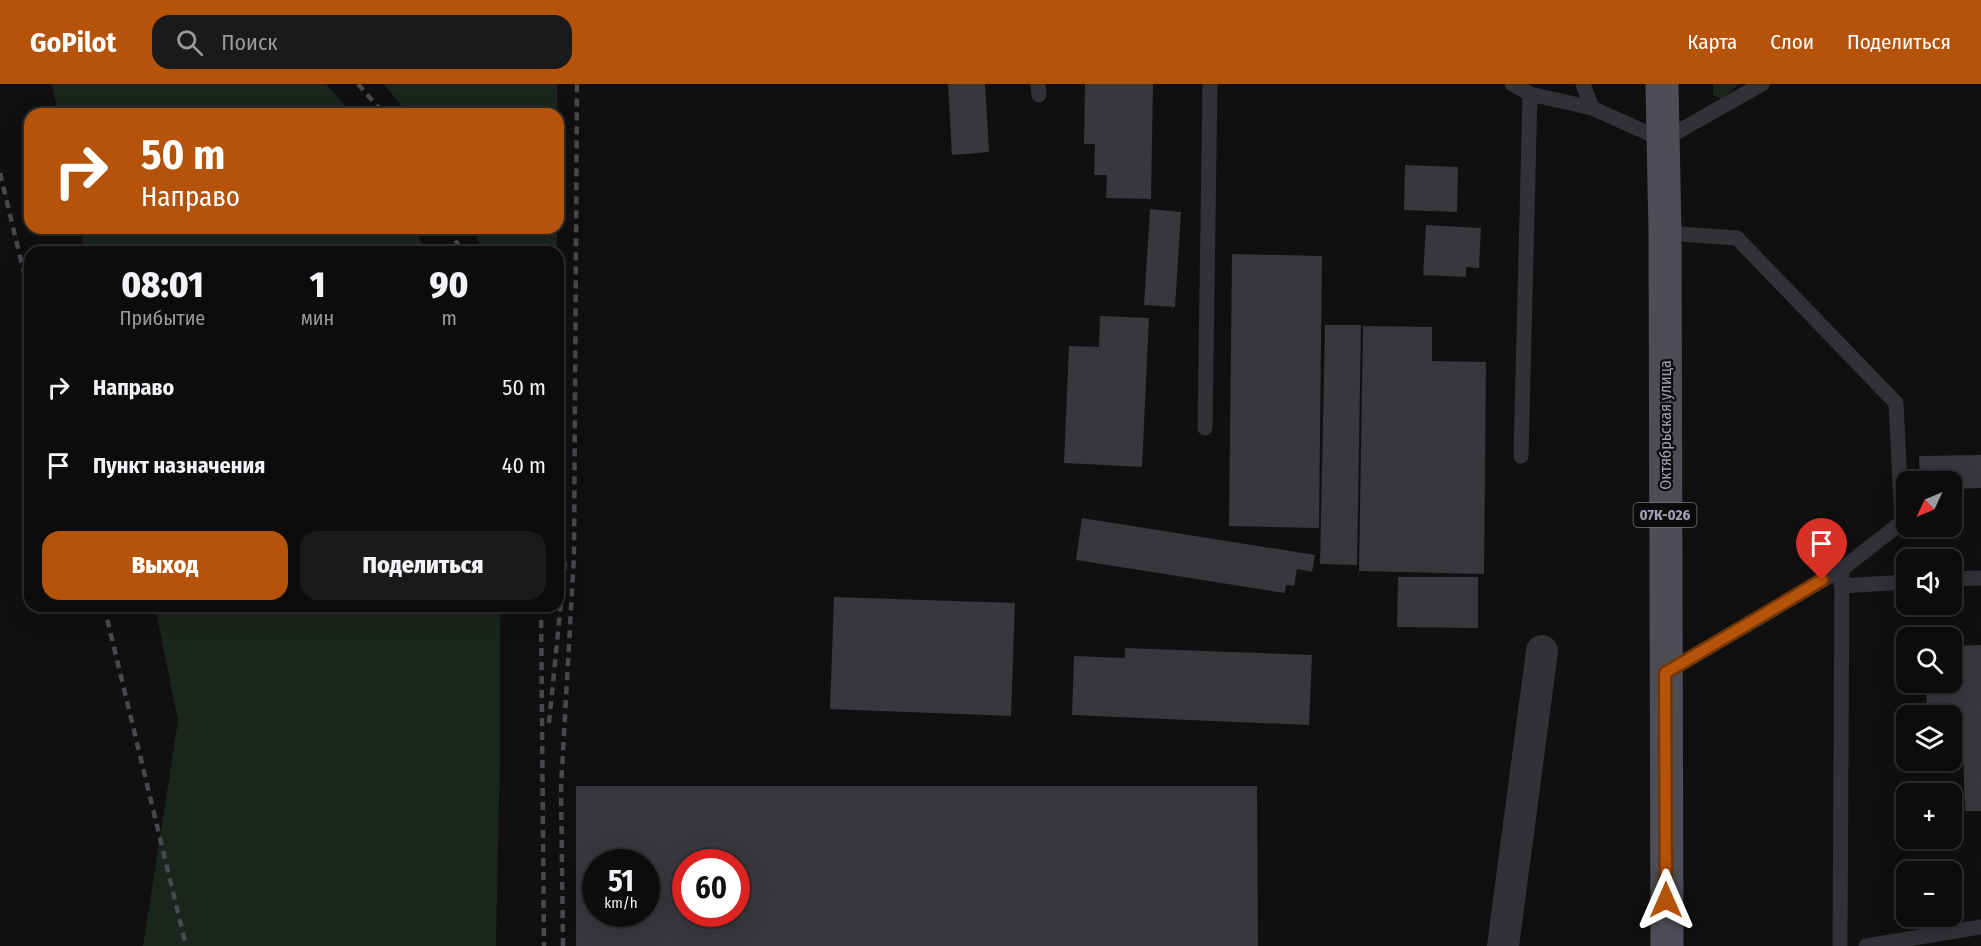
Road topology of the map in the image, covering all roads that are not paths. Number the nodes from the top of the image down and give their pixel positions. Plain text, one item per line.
1 (1210, 84) edge
2 (1512, 84) edge
3 (1583, 84) edge
4 (1662, 84) edge
5 (1762, 84) edge
6 (1530, 94) junction
7 (1592, 108) junction
8 (1663, 140) junction
9 (1665, 233) junction
10 (1205, 428) dead end
11 (1521, 456) dead end
12 (1842, 569) junction
13 (1981, 578) edge
14 (1962, 579) edge
15 (1896, 583) edge
16 (1841, 586) junction
17 (1542, 651) dead end
18 (1665, 673) junction
19 (1981, 927) edge
20 (1503, 946) edge
21 (1666, 946) edge
22 (1840, 946) edge
23 (1866, 946) edge

1 - 10 lane
2 - 6 lane
3 - 7 lane
4 - 8 main road, Октябрьская улица / 07К-026
5 - 8 lane
6 - 7 lane
6 - 11 lane
7 - 8 lane
8 - 9 main road, Октябрьская улица / 07К-026
9 - 12 lane
9 - 18 main road, Октябрьская улица / 07К-026
12 - 16 lane
12 - 18 lane
13 - 14 lane
15 - 16 lane
16 - 22 lane
17 - 20 street
18 - 21 main road, Октябрьская улица / 07К-026
19 - 23 lane

